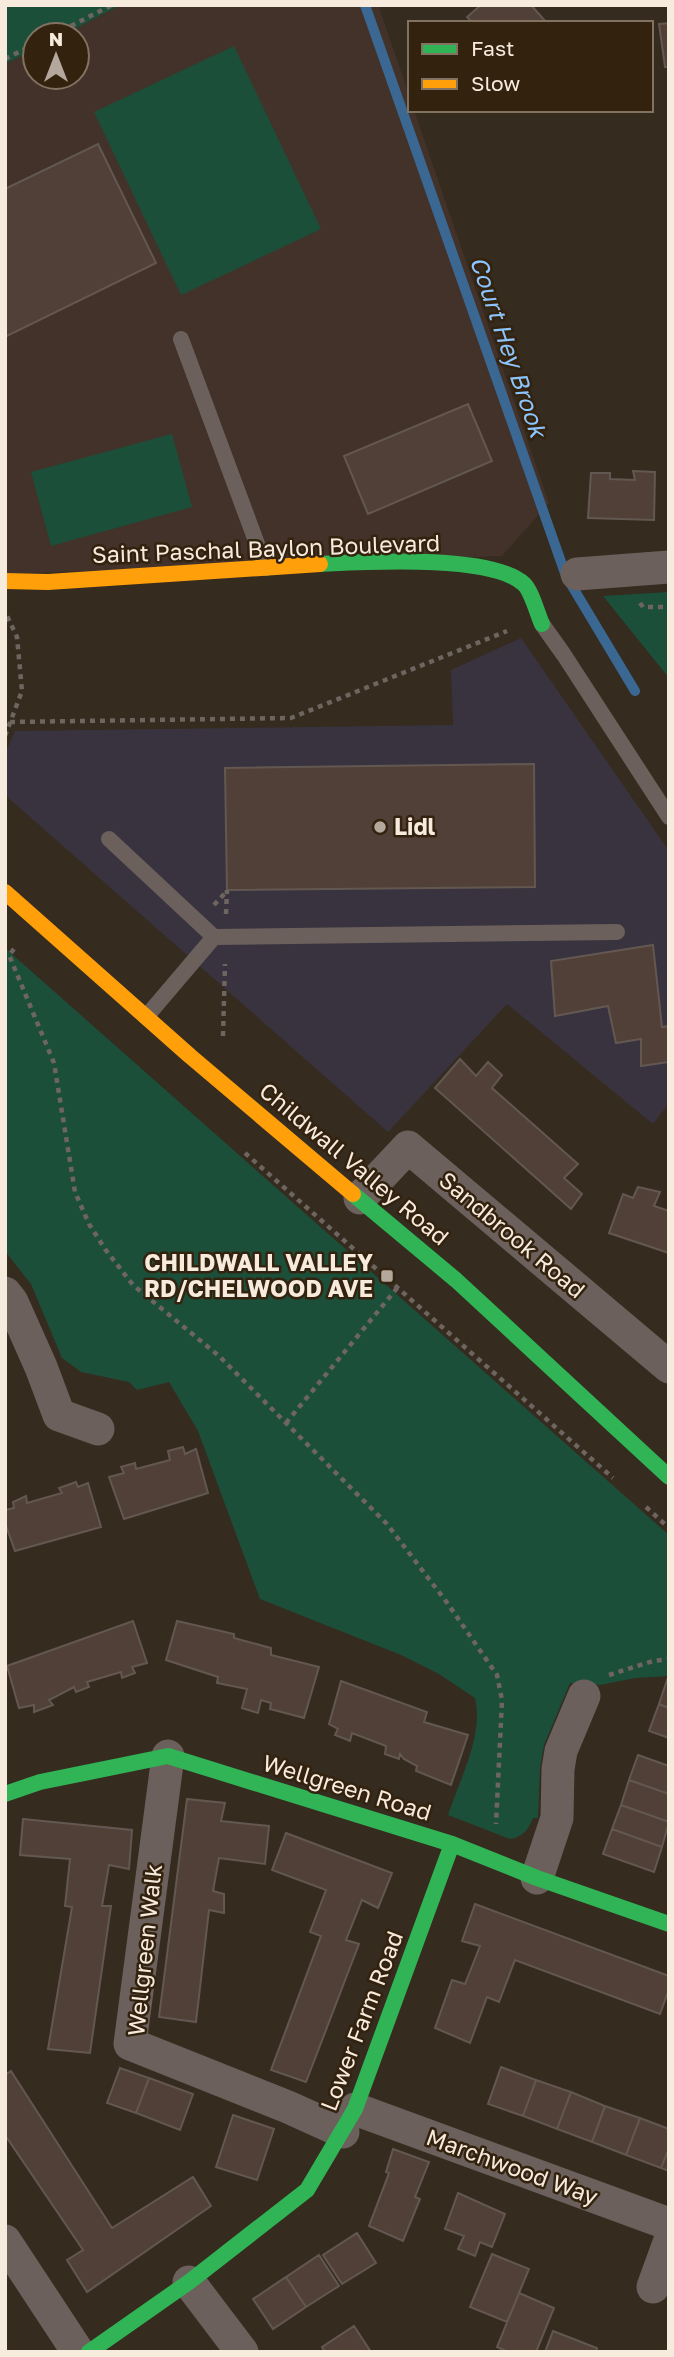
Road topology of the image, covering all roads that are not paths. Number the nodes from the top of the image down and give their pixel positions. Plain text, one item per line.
1 (181, 339) dead end
2 (669, 567) edge
3 (266, 568) junction
4 (577, 574) dead end
5 (5, 581) edge
6 (542, 624) joint
7 (669, 817) edge
8 (109, 839) dead end
9 (5, 892) edge
10 (617, 932) dead end
11 (220, 937) junction
12 (146, 1017) junction
13 (360, 1198) junction
14 (5, 1293) edge
15 (669, 1367) edge
16 (98, 1429) dead end
17 (669, 1477) edge
18 (584, 1696) road end
19 (168, 1756) junction
20 (5, 1794) edge
21 (452, 1844) junction
22 (537, 1878) junction
23 (669, 1924) edge
24 (349, 2121) junction
25 (669, 2224) edge
26 (5, 2241) edge
27 (669, 2243) edge
28 (189, 2282) junction
29 (653, 2287) dead end
30 (78, 2352) edge
31 (89, 2352) edge
32 (242, 2352) edge

1 - 3 lane
2 - 4 street
3 - 5 street, Saint Paschal Baylon Boulevard
3 - 6 street, Saint Paschal Baylon Boulevard
6 - 7 lane
8 - 11 lane
9 - 12 street, Childwall Valley Road
10 - 11 lane
11 - 12 lane
12 - 13 street, Childwall Valley Road
13 - 15 street, Sandbrook Road
13 - 17 street, Childwall Valley Road
14 - 16 street
18 - 22 street
19 - 20 street, Wellgreen Road
19 - 21 street, Wellgreen Road
19 - 24 street, Wellgreen Walk
21 - 22 street, Wellgreen Road
21 - 24 street, Lower Farm Road
22 - 23 street, Wellgreen Road
24 - 25 street, Marchwood Way
24 - 28 street, Lower Farm Road
26 - 30 street
27 - 29 street
28 - 31 street, Lower Farm Road
28 - 32 street

